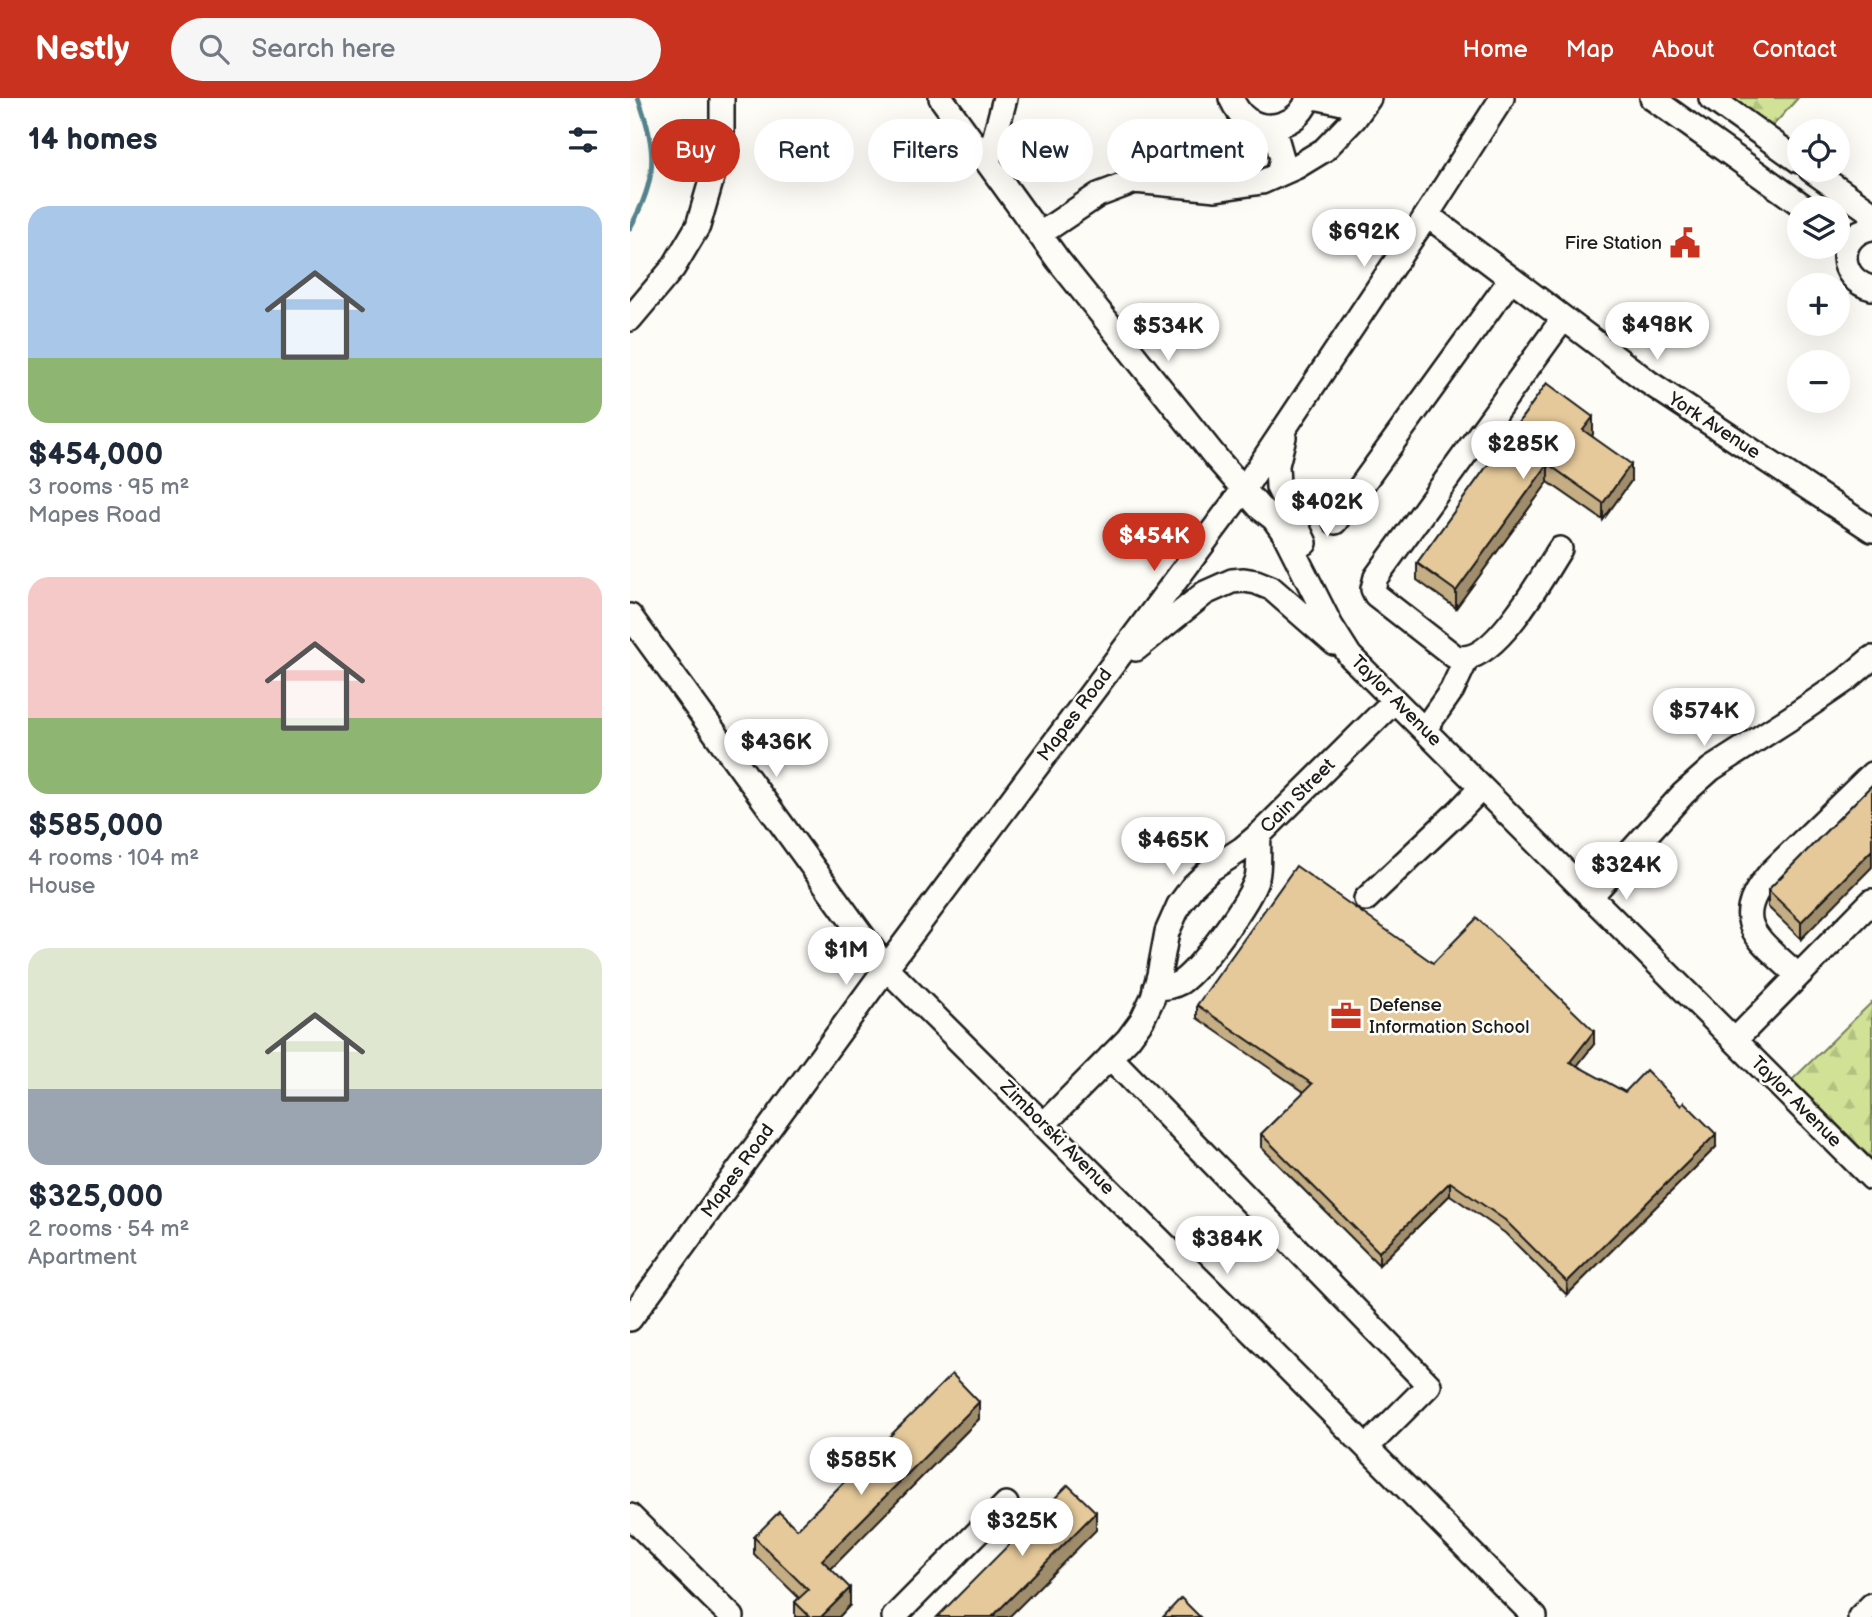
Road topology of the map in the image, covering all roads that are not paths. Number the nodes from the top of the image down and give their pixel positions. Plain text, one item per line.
1 (722, 98) edge
2 (942, 98) edge
3 (1004, 98) edge
4 (1231, 98) edge
5 (1308, 98) edge
6 (1319, 98) edge
7 (1502, 98) edge
8 (1652, 98) edge
9 (1711, 98) edge
10 (1367, 101) edge
11 (1273, 127) junction
12 (1787, 152) edge
13 (988, 163) junction
14 (1278, 175) junction
15 (1828, 182) edge
16 (1789, 196) edge
17 (1872, 213) edge
18 (1427, 215) junction
19 (1872, 228) edge
20 (1040, 234) junction
21 (1850, 236) edge
22 (1844, 259) edge
23 (1511, 279) junction
24 (1872, 288) edge
25 (630, 319) edge
26 (1563, 319) junction
27 (1288, 422) junction
28 (1244, 489) junction
29 (1335, 522) dead end
30 (1872, 530) edge
31 (1560, 549) dead end
32 (630, 616) edge
33 (1350, 656) junction
34 (1467, 658) junction
35 (1872, 658) edge
36 (1099, 682) junction
37 (1394, 701) junction
38 (1424, 730) junction
39 (1872, 774) edge
40 (1481, 788) junction
41 (1259, 835) junction
42 (1590, 897) junction
43 (1366, 899) dead end
44 (1872, 901) edge
45 (886, 968) junction
46 (1798, 976) junction
47 (1155, 988) junction
48 (1735, 1040) junction
49 (1110, 1057) junction
50 (1044, 1125) junction
51 (1872, 1178) edge
52 (630, 1319) edge
53 (1367, 1447) junction
54 (1006, 1504) dead end
55 (630, 1516) edge
56 (1872, 1605) edge
57 (732, 1617) edge
58 (894, 1617) edge
59 (1535, 1617) edge
60 (1860, 1617) edge

1 - 25 street
2 - 13 street, Taylor Avenue
3 - 13 street
4 - 11 street
5 - 11 street
6 - 10 street
7 - 18 street, Mapes Road
8 - 16 street
9 - 12 street
10 - 14 street
11 - 14 street
13 - 20 street, Taylor Avenue
14 - 20 street
15 - 17 street
18 - 23 street, York Avenue
18 - 27 street, Mapes Road
19 - 21 street
20 - 28 street, Taylor Avenue
22 - 24 street
23 - 26 street, York Avenue
23 - 29 street
26 - 30 street, York Avenue
26 - 34 street
27 - 28 street, Mapes Road
27 - 33 street
28 - 33 street, Taylor Avenue
28 - 36 street, Mapes Road
31 - 34 street
32 - 45 street, Zimborski Avenue
33 - 36 street
33 - 37 street, Taylor Avenue
34 - 38 street
35 - 42 street
36 - 45 street, Mapes Road
37 - 38 street, Taylor Avenue
37 - 41 street, Cain Street
38 - 40 street, Taylor Avenue
39 - 46 street
40 - 42 street, Taylor Avenue
40 - 43 street
41 - 47 street, Cain Street
41 - 47 street
42 - 48 street, Taylor Avenue
44 - 46 street
45 - 50 street, Zimborski Avenue
45 - 52 street, Mapes Road
46 - 48 street
47 - 49 street, Cain Street
48 - 51 street, Taylor Avenue
49 - 50 street, Cain Street
49 - 53 street
50 - 53 street, Zimborski Avenue
53 - 59 street, Zimborski Avenue
54 - 58 street
55 - 57 street
56 - 60 street

